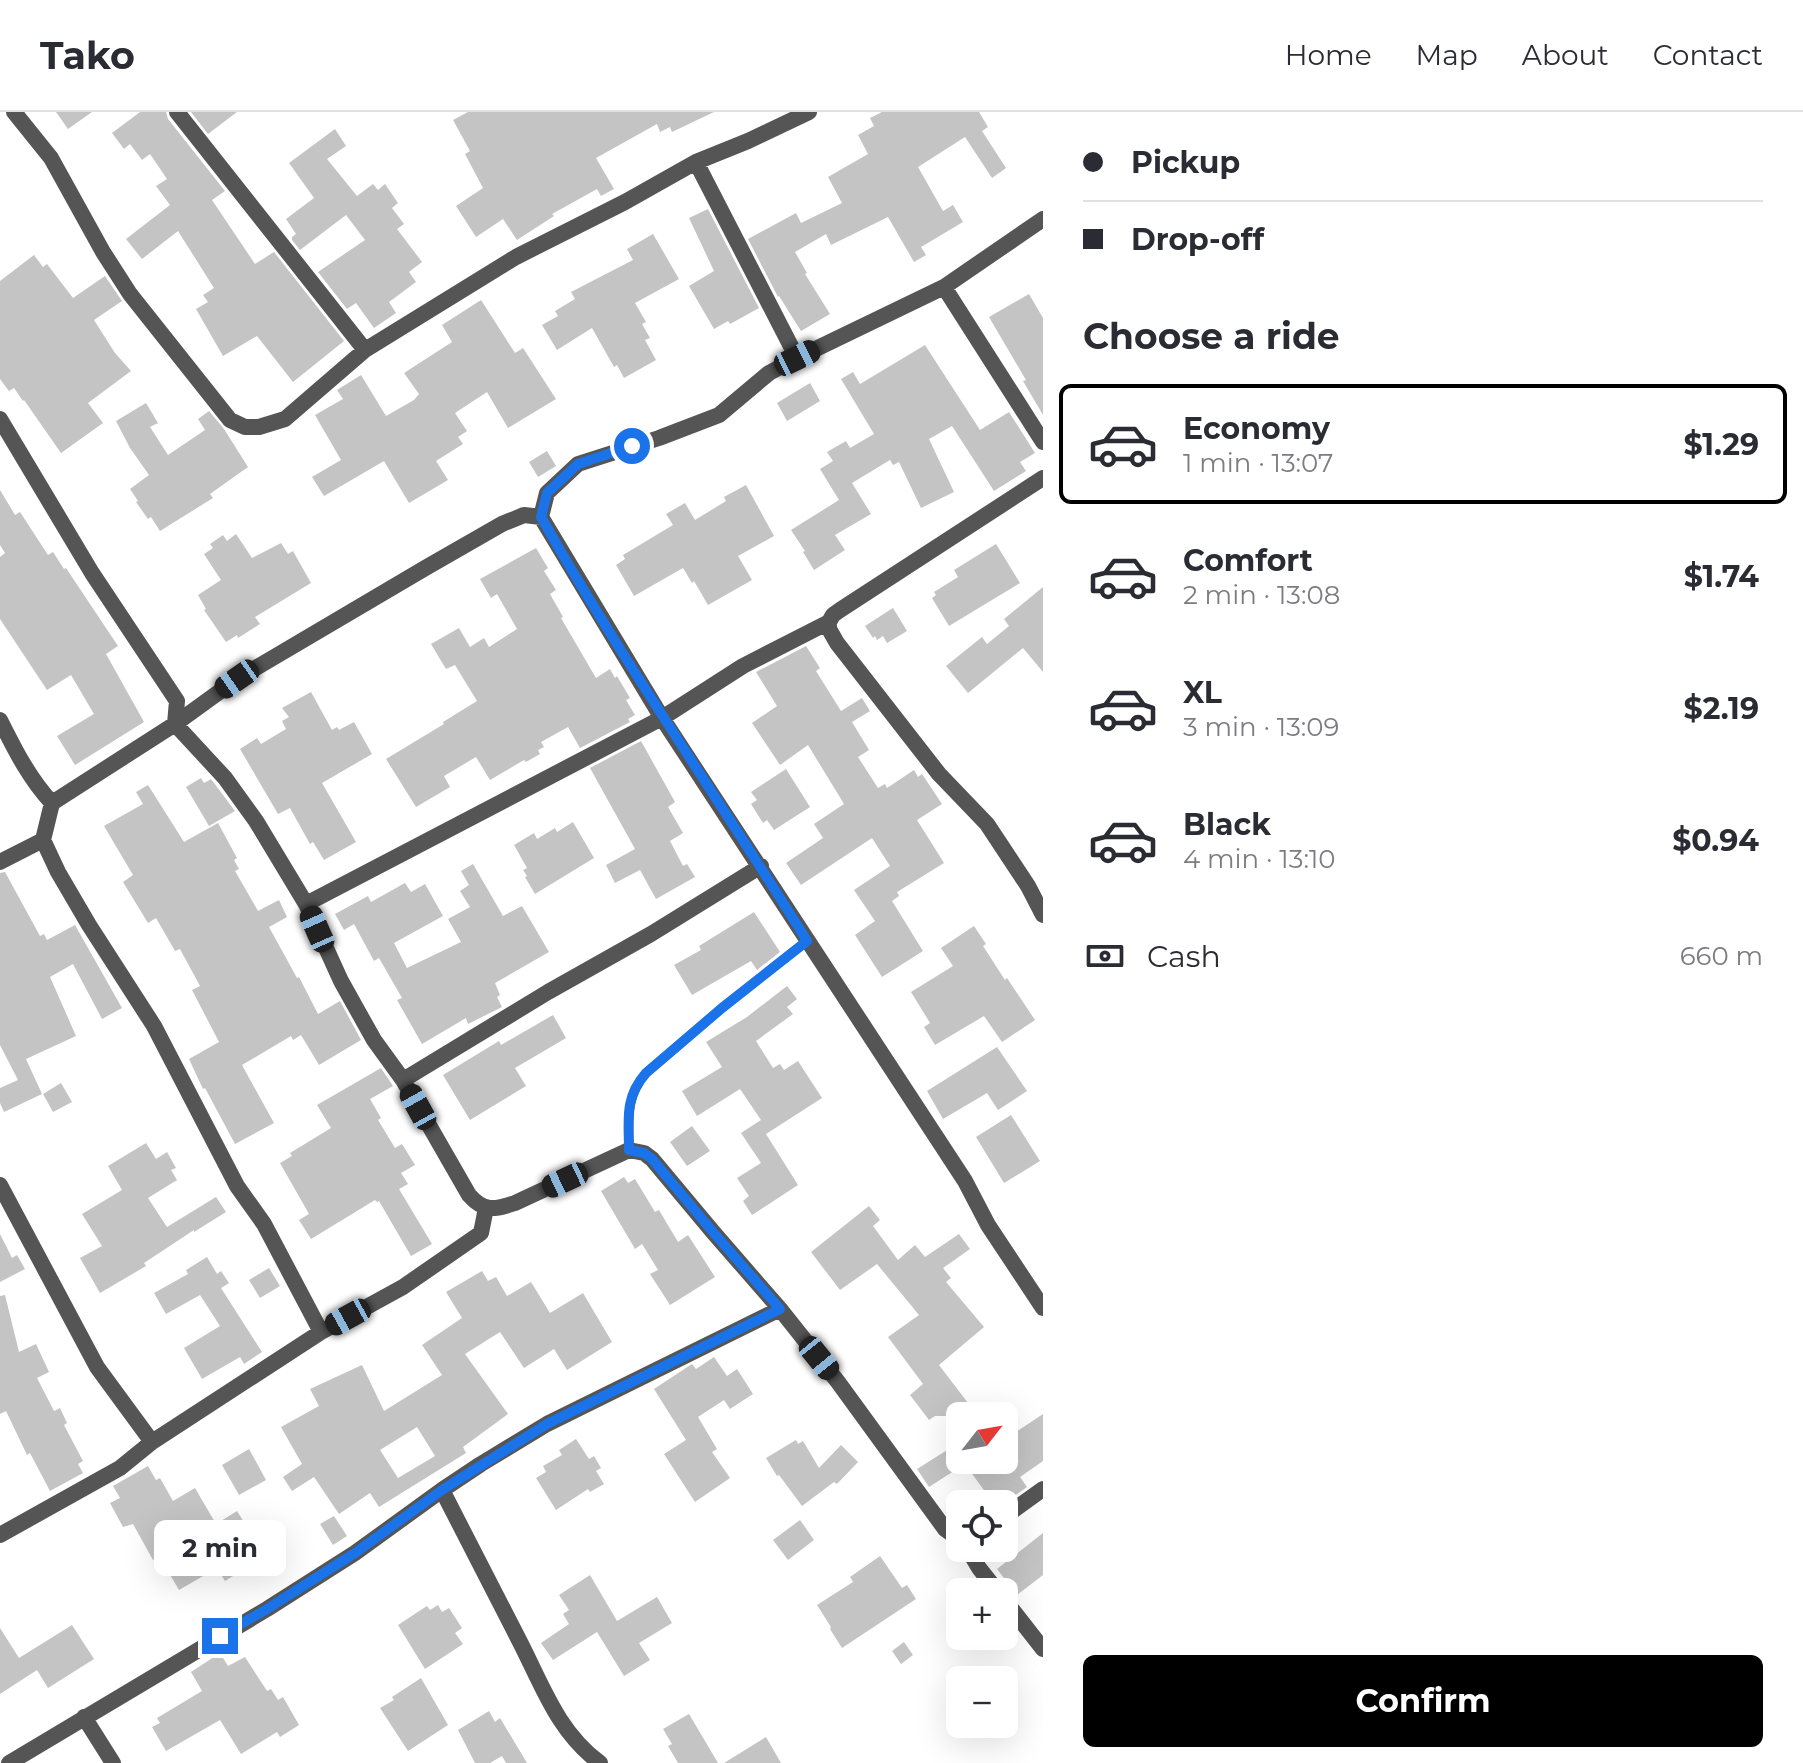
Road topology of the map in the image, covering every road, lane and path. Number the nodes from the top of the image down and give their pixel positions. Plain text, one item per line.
1 (14, 112) edge
2 (177, 112) edge
3 (809, 112) edge
4 (696, 162) junction
5 (1043, 219) edge
6 (944, 287) junction
7 (365, 350) junction
8 (797, 358) junction
9 (0, 419) edge
10 (1043, 442) edge
11 (1043, 478) edge
12 (541, 517) junction
13 (829, 622) junction
14 (662, 718) junction
15 (0, 720) edge
16 (175, 724) junction
17 (52, 803) junction
18 (43, 840) junction
19 (0, 862) edge
20 (761, 866) junction
21 (306, 904) junction
22 (1043, 915) edge
23 (807, 941) junction
24 (403, 1080) junction
25 (629, 1150) junction
26 (0, 1185) edge
27 (486, 1208) junction
28 (1043, 1308) edge
29 (780, 1309) junction
30 (321, 1332) junction
31 (152, 1442) junction
32 (1043, 1489) edge
33 (442, 1490) junction
34 (1018, 1507) edge
35 (946, 1530) edge
36 (0, 1535) edge
37 (1018, 1617) edge
38 (1043, 1649) edge
39 (84, 1717) junction
40 (9, 1763) edge
41 (113, 1763) edge
42 (600, 1763) edge

1 - 7 street
2 - 7 street
3 - 4 street
4 - 7 street
4 - 8 street
5 - 6 street
6 - 8 street
6 - 10 street
8 - 12 street
9 - 16 street
11 - 13 street
12 - 14 street
12 - 16 street
13 - 14 street
13 - 22 street
14 - 20 street
14 - 21 street
15 - 17 street
16 - 17 street
16 - 21 street
17 - 18 street
18 - 19 street
18 - 30 street
20 - 23 street
20 - 24 street
21 - 24 street
23 - 25 lane
23 - 28 street
24 - 27 street
25 - 27 street
25 - 29 street
26 - 31 street
27 - 30 street
29 - 33 street
29 - 35 street
30 - 31 street
31 - 36 street
32 - 34 street
33 - 39 street
33 - 42 street
37 - 38 street
39 - 40 street
39 - 41 street

